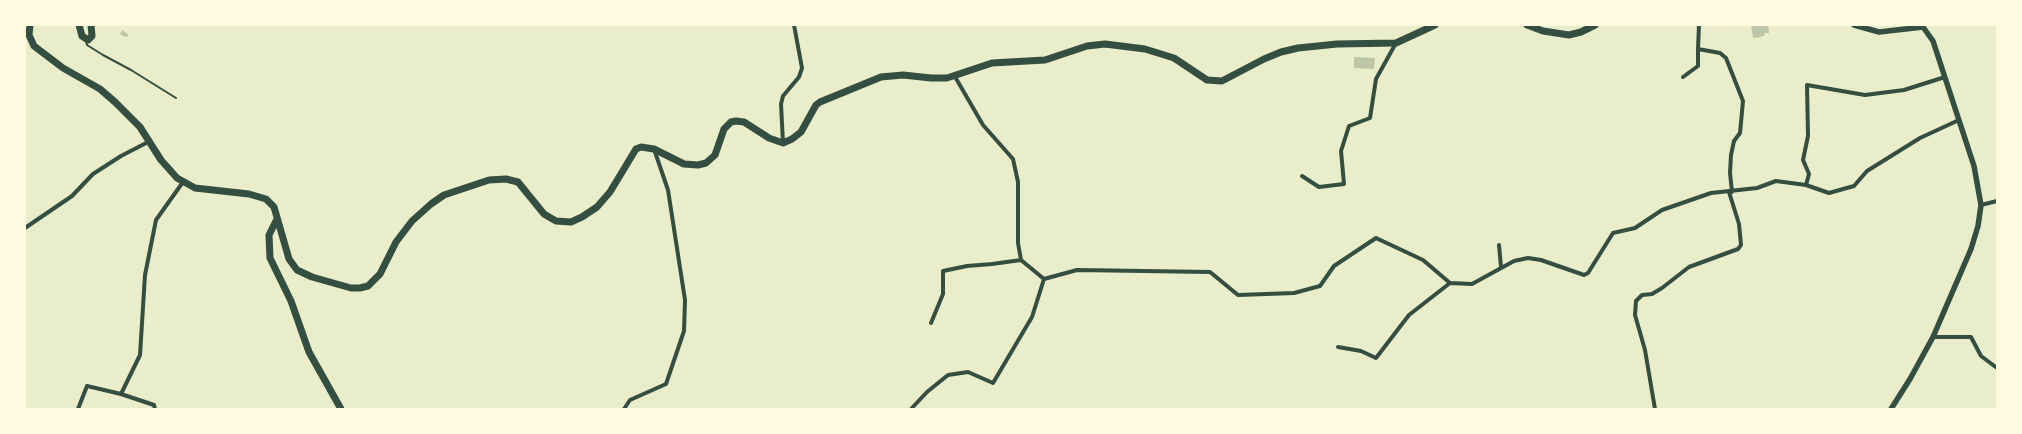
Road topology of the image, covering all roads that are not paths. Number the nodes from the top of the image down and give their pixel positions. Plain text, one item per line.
1 (30, 25) edge
2 (79, 25) edge
3 (91, 25) edge
4 (794, 25) edge
5 (1435, 25) edge
6 (1527, 25) edge
7 (1595, 25) edge
8 (1699, 25) edge
9 (1854, 25) edge
10 (86, 40) junction
11 (1396, 44) junction
12 (1698, 49) junction
13 (954, 75) junction
14 (1683, 77) dead end
15 (1945, 77) junction
16 (176, 98) dead end
17 (1959, 120) junction
18 (150, 141) junction
19 (783, 143) junction
20 (654, 149) junction
21 (1302, 176) dead end
22 (183, 182) junction
23 (1806, 186) junction
24 (1730, 192) junction
25 (1997, 201) edge
26 (1981, 205) junction
27 (277, 219) junction
28 (25, 228) edge
29 (1499, 245) dead end
30 (1021, 260) junction
31 (1501, 267) junction
32 (1044, 279) junction
33 (1450, 283) junction
34 (931, 323) dead end
35 (1933, 337) junction
36 (1338, 347) dead end
37 (1997, 368) edge
38 (121, 394) junction
39 (78, 409) edge
40 (155, 409) edge
41 (341, 409) edge
42 (624, 409) edge
43 (911, 409) edge
44 (1655, 409) edge
45 (1891, 409) edge

1 - 18 main road
2 - 10 main road
3 - 10 main road
4 - 19 street
5 - 11 main road
6 - 7 main road
8 - 12 street
9 - 15 street
10 - 16 lane
11 - 13 main road
11 - 21 street
12 - 14 street
12 - 24 street
13 - 19 main road
13 - 30 street
15 - 17 street
15 - 23 street
17 - 23 street
17 - 26 street
18 - 22 main road
18 - 28 street
19 - 20 main road
20 - 27 main road
20 - 42 street
22 - 27 main road
22 - 38 street
23 - 24 street
24 - 31 street
24 - 44 street
25 - 26 street
26 - 35 street
27 - 41 main road
29 - 31 street
30 - 32 street
30 - 34 street
31 - 33 street
32 - 33 street
32 - 43 street
33 - 36 street
35 - 37 street
35 - 45 street
38 - 39 street
38 - 40 street

